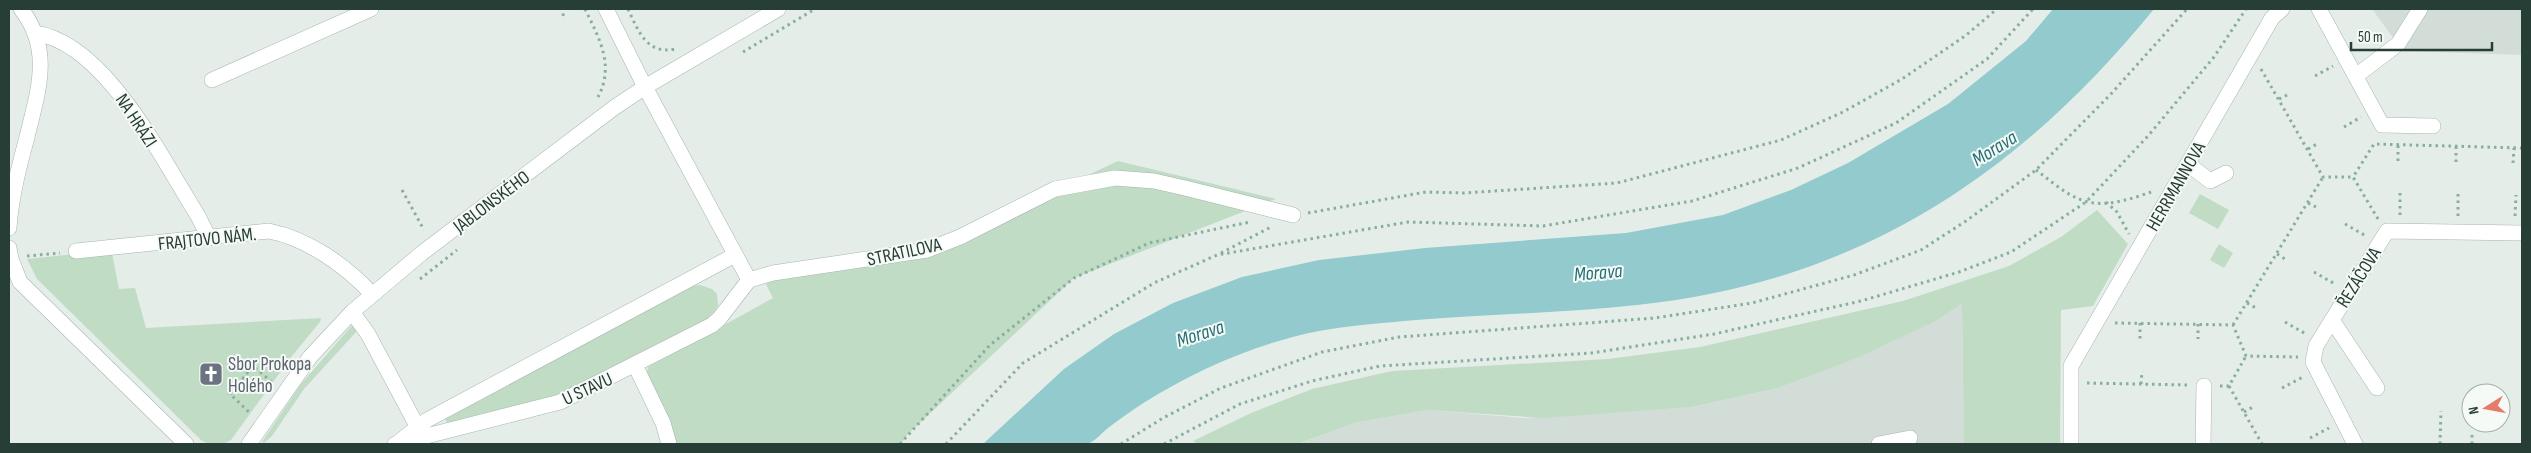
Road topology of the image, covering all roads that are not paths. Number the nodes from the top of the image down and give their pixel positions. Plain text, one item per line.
1 (21, 9) edge
2 (371, 9) edge
3 (606, 9) edge
4 (778, 9) edge
5 (2282, 9) edge
6 (2319, 9) edge
7 (2420, 9) edge
8 (36, 32) junction
9 (2356, 76) junction
10 (212, 80) dead end
11 (645, 86) junction
12 (2433, 126) dead end
13 (2188, 164) junction
14 (2226, 173) dead end
15 (1293, 215) road end
16 (9, 228) edge
17 (2522, 232) edge
18 (208, 238) junction
19 (9, 248) edge
20 (76, 251) road end
21 (736, 255) junction
22 (749, 280) junction
23 (15, 282) edge
24 (372, 294) junction
25 (352, 312) junction
26 (2332, 320) junction
27 (635, 365) junction
28 (2204, 386) road end
29 (2377, 388) dead end
30 (417, 426) junction
31 (1910, 438) dead end
32 (186, 444) edge
33 (248, 444) edge
34 (396, 444) edge
35 (669, 444) edge
36 (1879, 444) edge
37 (2071, 444) edge
38 (2203, 444) edge
39 (2355, 444) edge

1 - 8 street
2 - 10 street
3 - 11 street
4 - 11 street, JABLONSKÉHO
5 - 13 street, HERRMANNOVA
6 - 9 street
7 - 9 street
8 - 16 street
8 - 18 street, NA HRÁZI
9 - 12 street
11 - 21 street
11 - 24 street, JABLONSKÉHO
13 - 14 street
13 - 37 street, HERRMANNOVA
15 - 22 street, STRATILOVA
17 - 26 street, ŘEZÁČOVA
18 - 20 street, FRAJTOVO NÁM.
18 - 24 street, FRAJTOVO NÁM.
19 - 23 street
21 - 22 street
21 - 30 street, U STAVU
22 - 27 street, U STAVU
23 - 32 street
24 - 25 street, JABLONSKÉHO
25 - 30 street
25 - 33 street, JABLONSKÉHO
26 - 29 street
26 - 39 street, ŘEZÁČOVA
27 - 34 street, U STAVU
27 - 35 street
28 - 38 street
30 - 34 street, U STAVU
31 - 36 street

